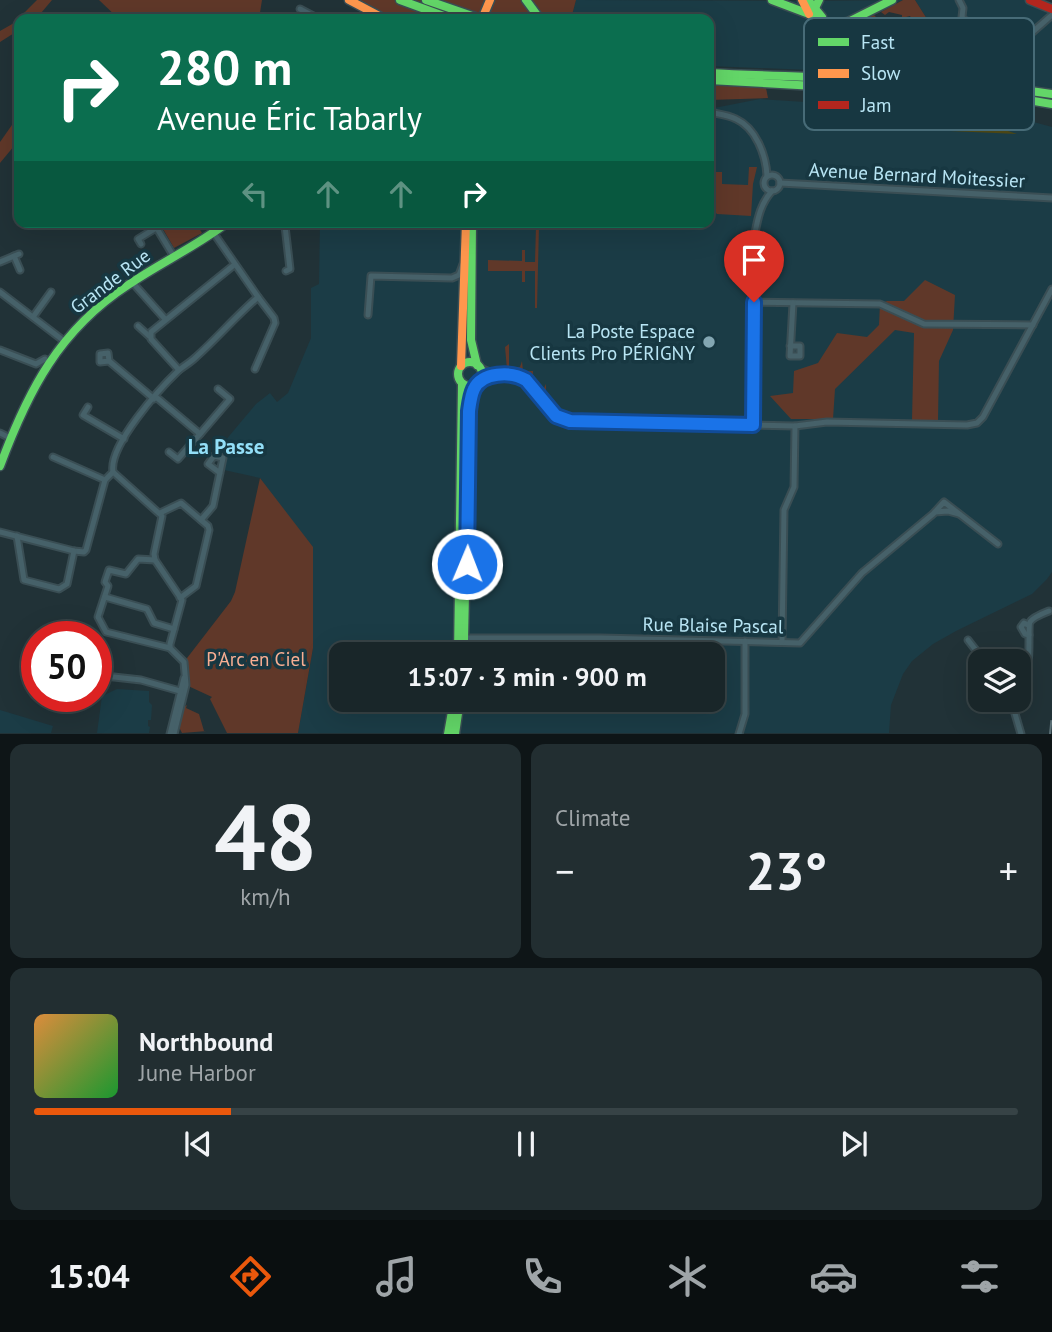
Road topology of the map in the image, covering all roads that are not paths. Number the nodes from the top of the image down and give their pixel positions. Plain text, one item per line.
1 (349, 0) edge
2 (400, 0) edge
3 (426, 0) edge
4 (772, 0) edge
5 (802, 0) edge
6 (808, 0) edge
7 (820, 0) edge
8 (892, 0) edge
9 (960, 0) edge
10 (1030, 0) edge
11 (300, 9) dead end
12 (1052, 12) edge
13 (310, 14) edge
14 (376, 14) edge
15 (438, 14) edge
16 (467, 14) edge
17 (815, 14) junction
18 (828, 18) edge
19 (856, 18) edge
20 (962, 18) edge
21 (1034, 29) edge
22 (714, 72) edge
23 (804, 76) edge
24 (714, 83) edge
25 (804, 85) edge
26 (1034, 91) edge
27 (1052, 94) edge
28 (1034, 101) edge
29 (1052, 104) edge
30 (714, 113) edge
31 (770, 175) junction
32 (780, 183) junction
33 (769, 189) junction
34 (1052, 198) edge
35 (151, 228) edge
36 (156, 228) edge
37 (219, 228) edge
38 (285, 228) edge
39 (466, 228) edge
40 (472, 228) edge
41 (213, 232) junction
42 (141, 244) dead end
43 (173, 255) junction
44 (465, 255) junction
45 (0, 262) edge
46 (234, 265) junction
47 (20, 270) dead end
48 (286, 271) dead end
49 (132, 282) junction
50 (1052, 289) edge
51 (51, 292) dead end
52 (1, 296) edge
53 (258, 298) junction
54 (754, 302) junction
55 (793, 303) junction
56 (369, 315) dead end
57 (33, 317) junction
58 (165, 319) junction
59 (1033, 325) junction
60 (138, 326) dead end
61 (149, 336) junction
62 (64, 341) junction
63 (790, 346) dead end
64 (0, 350) edge
65 (45, 359) dead end
66 (109, 361) dead end
67 (36, 364) junction
68 (461, 366) junction
69 (479, 366) junction
70 (255, 369) dead end
71 (179, 370) junction
72 (45, 372) junction
73 (497, 375) junction
74 (479, 383) junction
75 (462, 384) junction
76 (218, 389) dead end
77 (155, 398) junction
78 (88, 407) dead end
79 (753, 425) junction
80 (795, 426) junction
81 (0, 433) edge
82 (200, 433) junction
83 (10, 438) junction
84 (124, 439) junction
85 (169, 452) dead end
86 (53, 457) dead end
87 (0, 466) edge
88 (113, 472) junction
89 (220, 473) dead end
90 (105, 480) junction
91 (935, 512) junction
92 (160, 513) junction
93 (963, 516) junction
94 (201, 520) junction
95 (0, 532) edge
96 (17, 536) junction
97 (998, 544) dead end
98 (74, 551) junction
99 (155, 560) junction
100 (105, 597) junction
101 (180, 597) junction
102 (1049, 611) dead end
103 (174, 629) junction
104 (458, 639) junction
105 (968, 640) dead end
106 (745, 641) junction
107 (459, 642) edge
108 (782, 642) junction
109 (170, 648) junction
110 (975, 649) edge
111 (1031, 649) edge
112 (185, 676) junction
113 (112, 677) edge
114 (180, 691) junction
115 (452, 712) edge
116 (458, 712) edge
117 (1015, 712) edge
118 (172, 733) edge
119 (448, 733) edge
120 (455, 733) edge
121 (739, 733) edge
122 (1021, 733) edge

1 - 14 main road
2 - 15 main road
3 - 16 main road
4 - 17 main road
5 - 17 main road
6 - 17 main road
7 - 17 main road
8 - 19 main road
9 - 20 street
10 - 12 main road
11 - 13 street
12 - 21 street
17 - 18 main road
22 - 23 main road
24 - 25 main road
26 - 27 main road
28 - 29 main road
30 - 31 street
31 - 32 street
31 - 33 street
32 - 33 street
32 - 34 street, Avenue Bernard Moitessier
33 - 54 street
35 - 42 street
36 - 43 street
37 - 41 main road, Grande Rue
38 - 48 street
39 - 44 main road
40 - 69 main road
41 - 43 main road, Grande Rue
41 - 46 street
43 - 49 main road, Grande Rue
44 - 56 street
44 - 68 main road
45 - 47 street
46 - 53 street
46 - 58 street
49 - 58 street
49 - 62 main road, Grande Rue
50 - 59 street
51 - 57 street
52 - 57 street
53 - 70 street
53 - 71 street
54 - 55 street
54 - 79 street
55 - 59 street
55 - 63 street
57 - 62 street
58 - 61 street
59 - 80 street
60 - 61 street
61 - 71 street
62 - 72 main road, Grande Rue
64 - 67 street
65 - 67 street
66 - 77 street
67 - 72 street
68 - 69 main road
68 - 75 main road
69 - 73 street
69 - 74 main road
71 - 77 street
72 - 83 main road, Grande Rue
73 - 74 street
73 - 79 street
74 - 75 main road
74 - 104 main road
75 - 104 main road
76 - 82 street
77 - 82 street
77 - 84 street
78 - 84 street
79 - 80 street
80 - 108 street
81 - 83 street
82 - 85 street
83 - 87 main road, Grande Rue
84 - 88 street
86 - 90 street
88 - 90 street
88 - 92 street
89 - 94 street
90 - 98 street
91 - 93 street
91 - 93 street, Rue Blaise Pascal
91 - 108 street, Rue Blaise Pascal
92 - 94 street
92 - 99 street
93 - 97 street
94 - 101 street
95 - 96 street
96 - 98 street
96 - 98 street
99 - 100 street
99 - 101 street
100 - 103 street
100 - 109 street
101 - 103 street
102 - 111 street
103 - 109 street
104 - 106 street, Rue Blaise Pascal
104 - 107 main road
105 - 110 street
106 - 108 street, Rue Blaise Pascal
106 - 121 street
109 - 112 street
112 - 114 street
112 - 118 street
113 - 114 street
114 - 118 street
115 - 119 main road
116 - 120 main road
117 - 122 street

